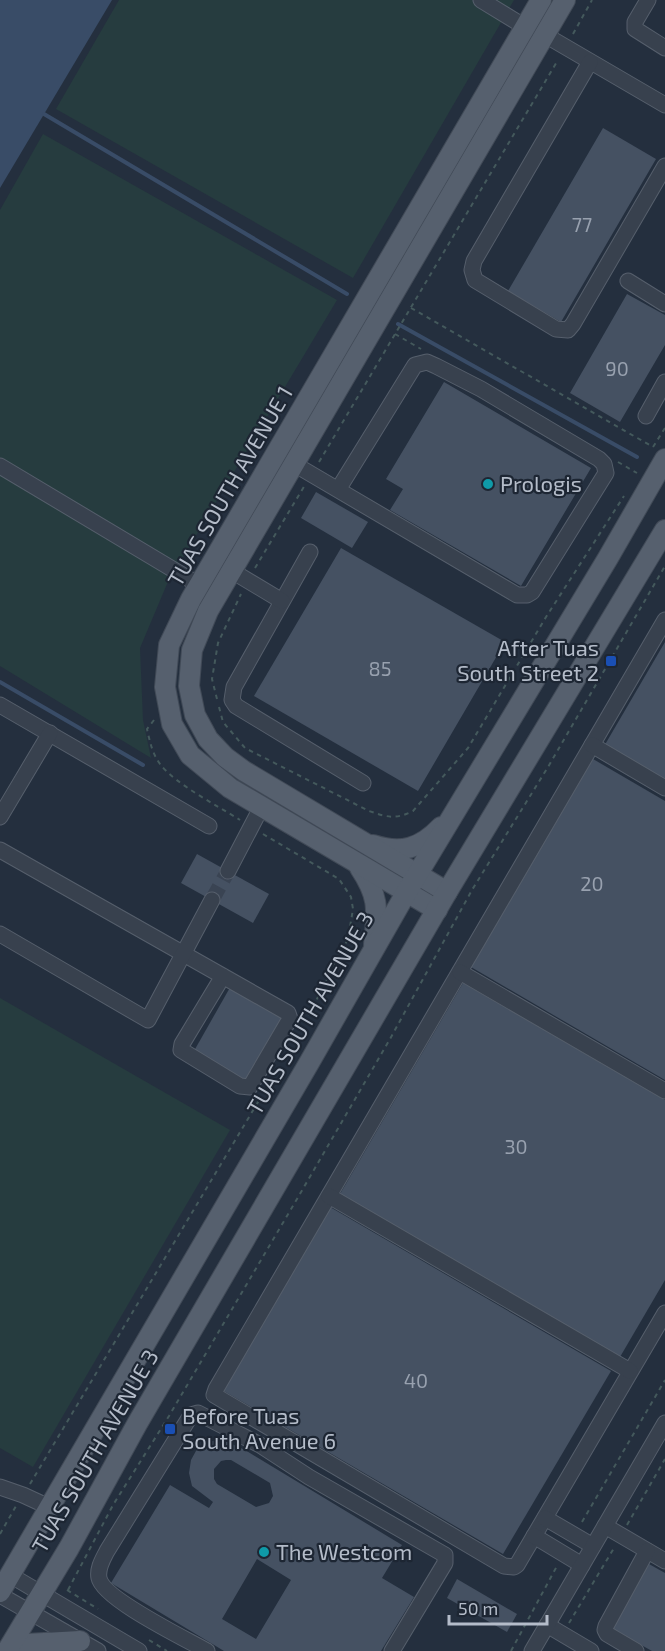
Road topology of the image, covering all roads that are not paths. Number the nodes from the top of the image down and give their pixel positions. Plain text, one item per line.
1 (481, 0) edge
2 (541, 0) edge
3 (565, 0) edge
4 (648, 0) edge
5 (525, 27) junction
6 (545, 35) junction
7 (665, 48) edge
8 (590, 62) junction
9 (665, 105) edge
10 (665, 166) edge
11 (628, 281) dead end
12 (665, 304) edge
13 (665, 382) edge
14 (646, 416) dead end
15 (665, 459) edge
16 (294, 464) junction
17 (0, 466) edge
18 (339, 488) junction
19 (665, 531) edge
20 (310, 552) dead end
21 (232, 571) junction
22 (199, 585) junction
23 (282, 601) junction
24 (665, 620) edge
25 (0, 705) edge
26 (50, 733) junction
27 (592, 745) junction
28 (363, 783) dead end
29 (665, 788) edge
30 (262, 806) junction
31 (452, 816) junction
32 (0, 817) edge
33 (209, 826) dead end
34 (356, 839) junction
35 (0, 850) edge
36 (356, 863) junction
37 (228, 871) tunnel mouth
38 (417, 876) junction
39 (447, 892) junction
40 (406, 893) junction
41 (212, 900) tunnel mouth
42 (437, 910) junction
43 (0, 934) edge
44 (373, 953) junction
45 (183, 955) junction
46 (460, 972) junction
47 (223, 976) junction
48 (665, 1091) edge
49 (328, 1196) junction
50 (665, 1313) edge
51 (630, 1371) junction
52 (663, 1431) edge
53 (0, 1487) edge
54 (50, 1507) junction
55 (545, 1518) junction
56 (605, 1526) junction
57 (534, 1536) junction
58 (593, 1546) junction
59 (647, 1551) junction
60 (665, 1561) edge
61 (582, 1565) junction
62 (10, 1575) junction
63 (41, 1593) junction
64 (0, 1594) edge
65 (30, 1611) junction
66 (547, 1625) junction
67 (80, 1641) junction
68 (586, 1650) edge
69 (7, 1651) edge
70 (98, 1651) edge
71 (139, 1651) edge
72 (207, 1651) edge
73 (392, 1651) edge
74 (532, 1651) edge
75 (636, 1651) edge

1 - 5 street
2 - 5 main road, TUAS SOUTH AVENUE 1
3 - 6 main road, TUAS SOUTH AVENUE 1
4 - 7 street
5 - 22 main road, TUAS SOUTH AVENUE 1
6 - 8 street
6 - 16 main road, TUAS SOUTH AVENUE 1
8 - 9 street
8 - 10 street
11 - 12 street
13 - 14 street
15 - 31 main road, TUAS SOUTH AVENUE 3
16 - 18 street
16 - 21 main road, TUAS SOUTH AVENUE 1
17 - 22 street
18 - 18 street
19 - 39 main road, TUAS SOUTH AVENUE 3
20 - 23 street
21 - 23 street
21 - 34 main road, TUAS SOUTH AVENUE 1
22 - 30 main road, TUAS SOUTH AVENUE 1
23 - 28 street
24 - 27 street
25 - 26 street
26 - 32 street
26 - 33 street
27 - 29 street
27 - 46 street
30 - 36 main road, TUAS SOUTH AVENUE 1
30 - 37 street
31 - 34 main road
31 - 38 main road, TUAS SOUTH AVENUE 3
34 - 38 main road, TUAS SOUTH AVENUE 1
35 - 45 street
36 - 40 main road, TUAS SOUTH AVENUE 1
36 - 44 main road
38 - 39 main road, TUAS SOUTH AVENUE 1
38 - 40 main road, TUAS SOUTH AVENUE 3
39 - 42 main road, TUAS SOUTH AVENUE 3
40 - 42 main road, TUAS SOUTH AVENUE 1
40 - 44 main road, TUAS SOUTH AVENUE 3
41 - 45 street
42 - 63 main road, TUAS SOUTH AVENUE 3
43 - 45 street
44 - 54 main road, TUAS SOUTH AVENUE 3
45 - 47 street
46 - 48 street
46 - 49 street
47 - 47 street
49 - 51 street
49 - 57 street
50 - 51 street
51 - 55 street
52 - 56 street
53 - 54 street
54 - 62 main road, TUAS SOUTH AVENUE 3
55 - 57 street
55 - 58 street
56 - 58 street
56 - 59 street
57 - 61 street
58 - 61 street
59 - 60 street
59 - 75 street
61 - 66 street
62 - 63 street
62 - 64 main road, TUAS SOUTH AVENUE 3
63 - 65 main road, TUAS SOUTH AVENUE 3
63 - 71 street
64 - 65 street
65 - 67 street
65 - 69 main road, TUAS SOUTH AVENUE 3
66 - 68 street
66 - 74 street
67 - 69 main road
67 - 70 street
72 - 73 street

